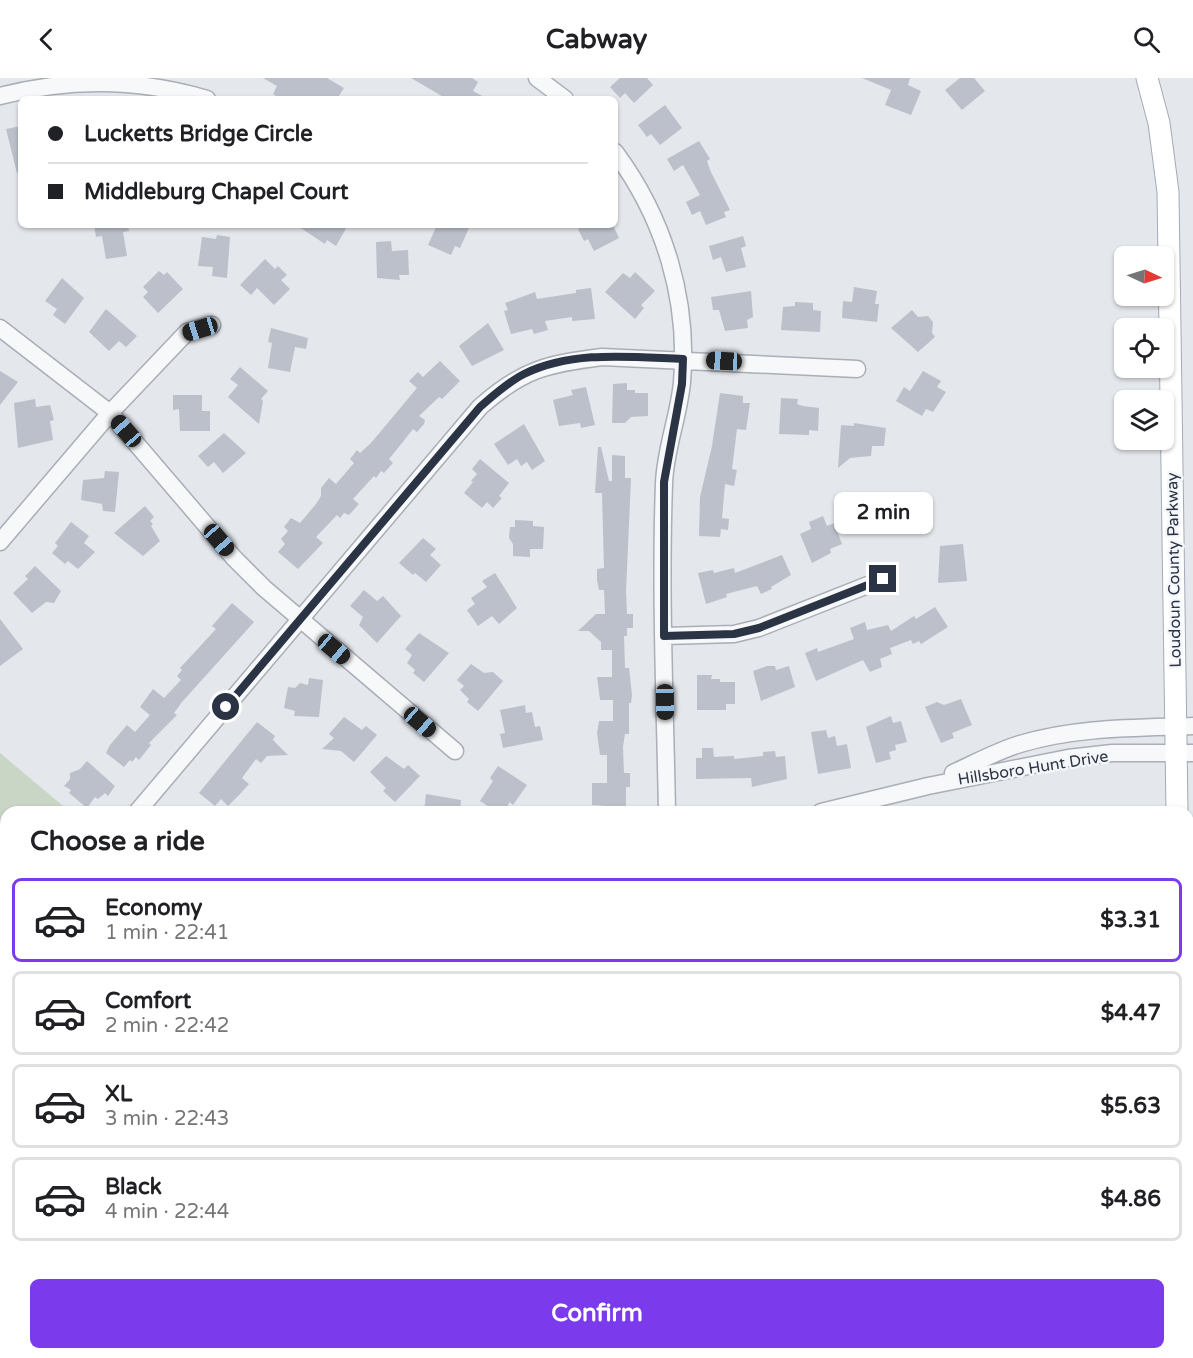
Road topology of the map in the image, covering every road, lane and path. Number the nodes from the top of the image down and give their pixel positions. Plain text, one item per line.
1 (537, 78) edge
2 (1148, 78) edge
3 (0, 96) edge
4 (199, 96) edge
5 (561, 96) edge
6 (618, 156) edge
7 (212, 325) dead end
8 (0, 328) edge
9 (683, 359) junction
10 (857, 369) dead end
11 (110, 413) junction
12 (0, 542) edge
13 (883, 579) dead end
14 (300, 620) junction
15 (664, 636) junction
16 (1184, 727) edge
17 (454, 751) dead end
18 (1184, 753) edge
19 (928, 786) junction
20 (143, 806) edge
21 (667, 806) edge
22 (846, 806) edge
23 (1178, 806) edge

1 - 5 street
2 - 16 main road, Loudoun County Parkway
3 - 4 street
6 - 9 street
7 - 11 street
8 - 11 street
9 - 10 street
9 - 14 street
9 - 15 street
11 - 12 street
11 - 14 street
13 - 15 street
14 - 17 street
14 - 20 street
15 - 21 street
16 - 18 main road, Loudoun County Parkway
16 - 19 street, Hillsboro Hunt Drive
18 - 19 street, Hillsboro Hunt Drive
18 - 23 main road, Loudoun County Parkway
19 - 22 street, Hillsboro Hunt Drive

